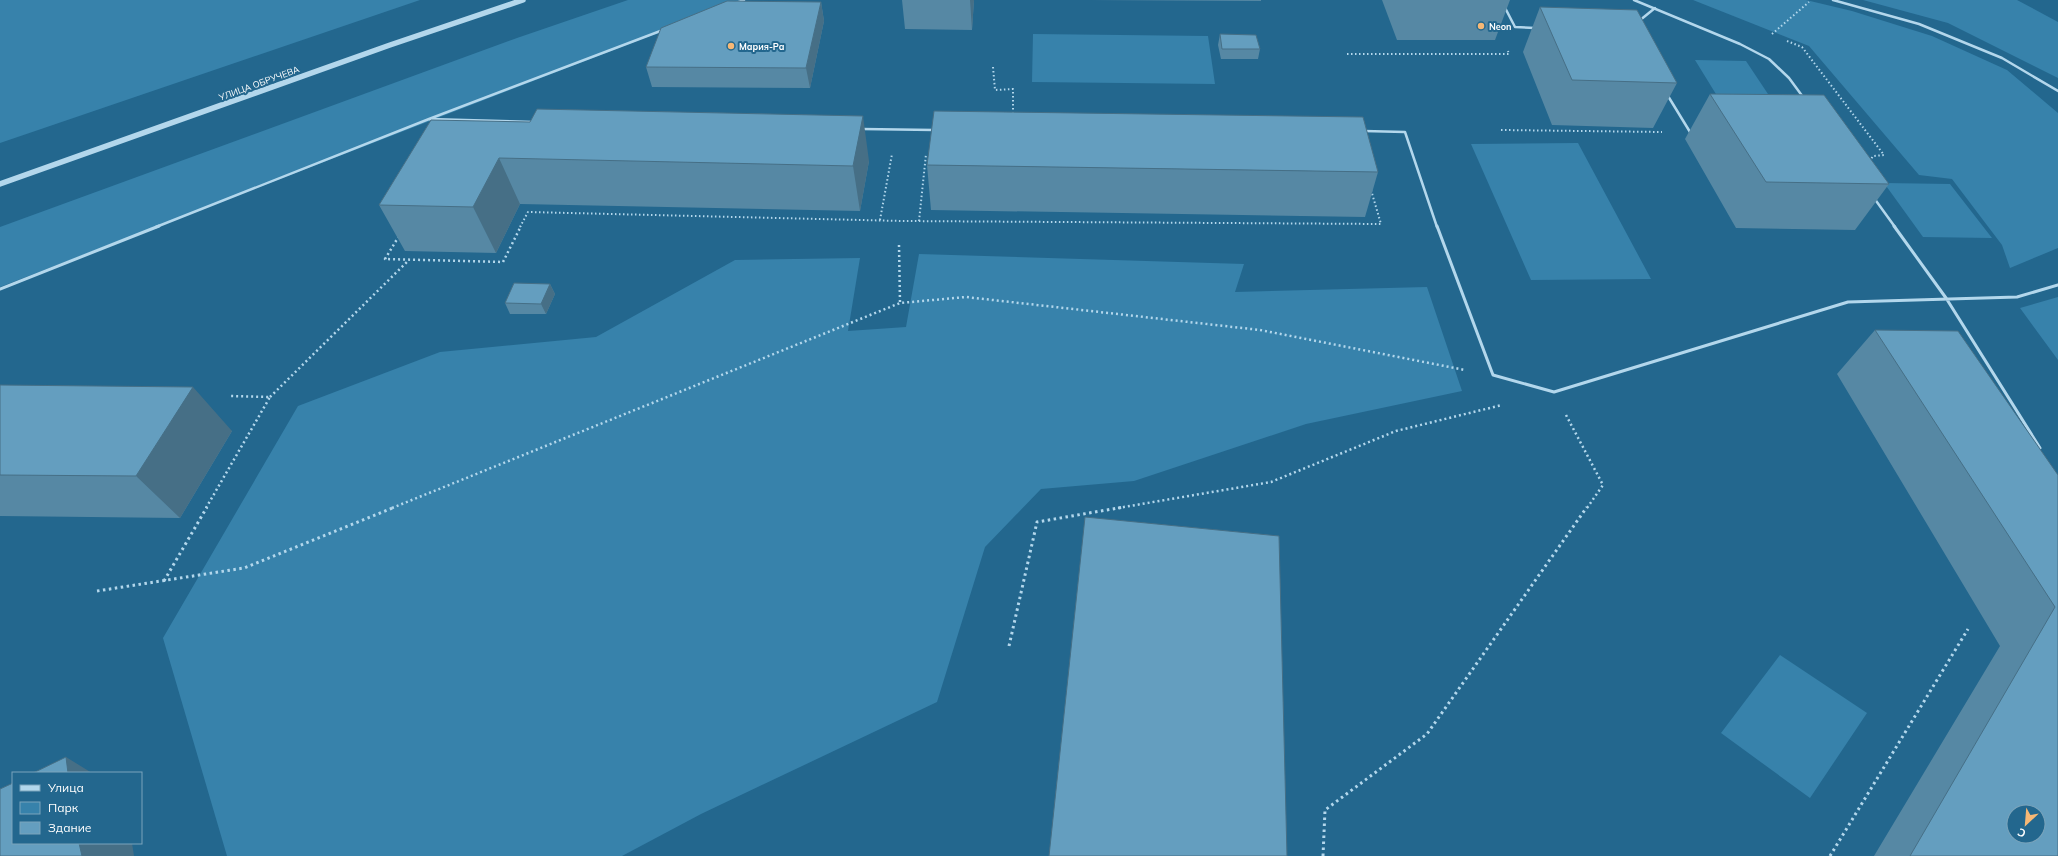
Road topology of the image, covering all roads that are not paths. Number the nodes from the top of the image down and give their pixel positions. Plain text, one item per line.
1 (524, 0) edge
2 (744, 0) edge
3 (1501, 0) edge
4 (1634, 0) edge
5 (1833, 0) edge
6 (729, 6) edge
7 (1655, 8) junction
8 (1638, 22) edge
9 (670, 28) edge
10 (1539, 28) edge
11 (2058, 91) edge
12 (1666, 94) edge
13 (1807, 104) edge
14 (429, 119) junction
15 (533, 122) edge
16 (860, 129) edge
17 (938, 130) edge
18 (1358, 131) edge
19 (1690, 132) road end
20 (0, 184) edge
21 (1872, 194) edge
22 (2058, 285) edge
23 (0, 289) edge
24 (1946, 298) junction
25 (2041, 450) edge

1 - 20 street, УЛИЦА ОБРУЧЕВА
2 - 6 lane
3 - 10 lane
4 - 7 lane
5 - 11 lane
7 - 8 lane
7 - 13 lane
9 - 14 lane
12 - 19 lane
14 - 15 lane
14 - 23 lane
16 - 17 lane
18 - 24 lane
21 - 24 lane
22 - 24 lane
24 - 25 lane

